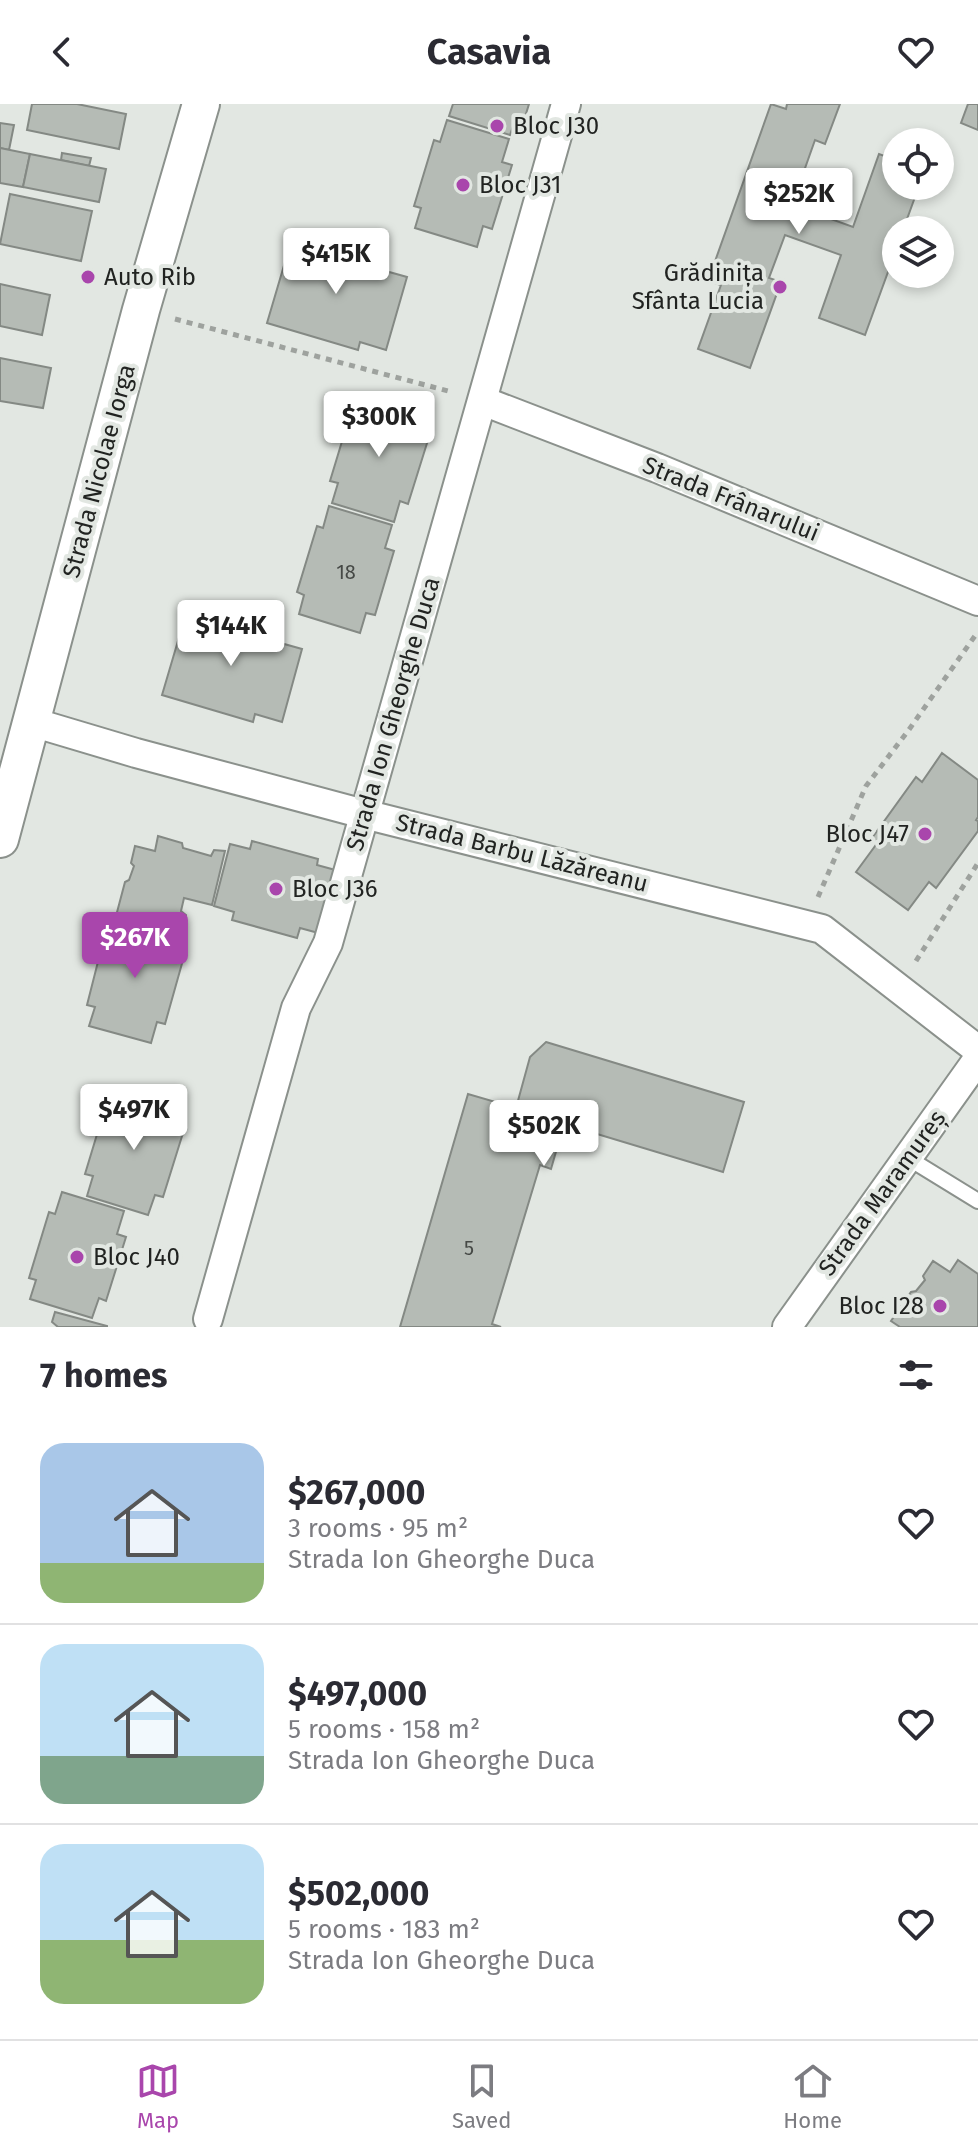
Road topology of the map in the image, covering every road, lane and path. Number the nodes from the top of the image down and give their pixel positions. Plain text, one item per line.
1 (201, 104) edge
2 (566, 104) edge
3 (141, 310) junction
4 (483, 401) junction
5 (978, 601) edge
6 (978, 632) edge
7 (32, 722) junction
8 (364, 814) junction
9 (0, 839) edge
10 (978, 863) edge
11 (805, 925) junction
12 (899, 989) junction
13 (978, 1050) edge
14 (978, 1059) edge
15 (908, 1158) junction
16 (978, 1201) edge
17 (208, 1319) dead end
18 (787, 1327) edge

1 - 3 street, Strada Nicolae Iorga
2 - 4 street, Strada Ion Gheorghe Duca
3 - 4 path
3 - 7 street, Strada Nicolae Iorga
4 - 5 street, Strada Frânarului
4 - 8 street, Strada Ion Gheorghe Duca
6 - 11 path
7 - 8 street, Strada Barbu Lăzăreanu
7 - 9 street, Strada Nicolae Iorga
8 - 11 street, Strada Barbu Lăzăreanu
8 - 17 street, Strada Ion Gheorghe Duca
10 - 12 path
11 - 12 street, Strada Barbu Lăzăreanu
12 - 13 street, Strada Barbu Lăzăreanu
14 - 15 street, Strada Maramureș
15 - 16 lane
15 - 18 street, Strada Maramureș

